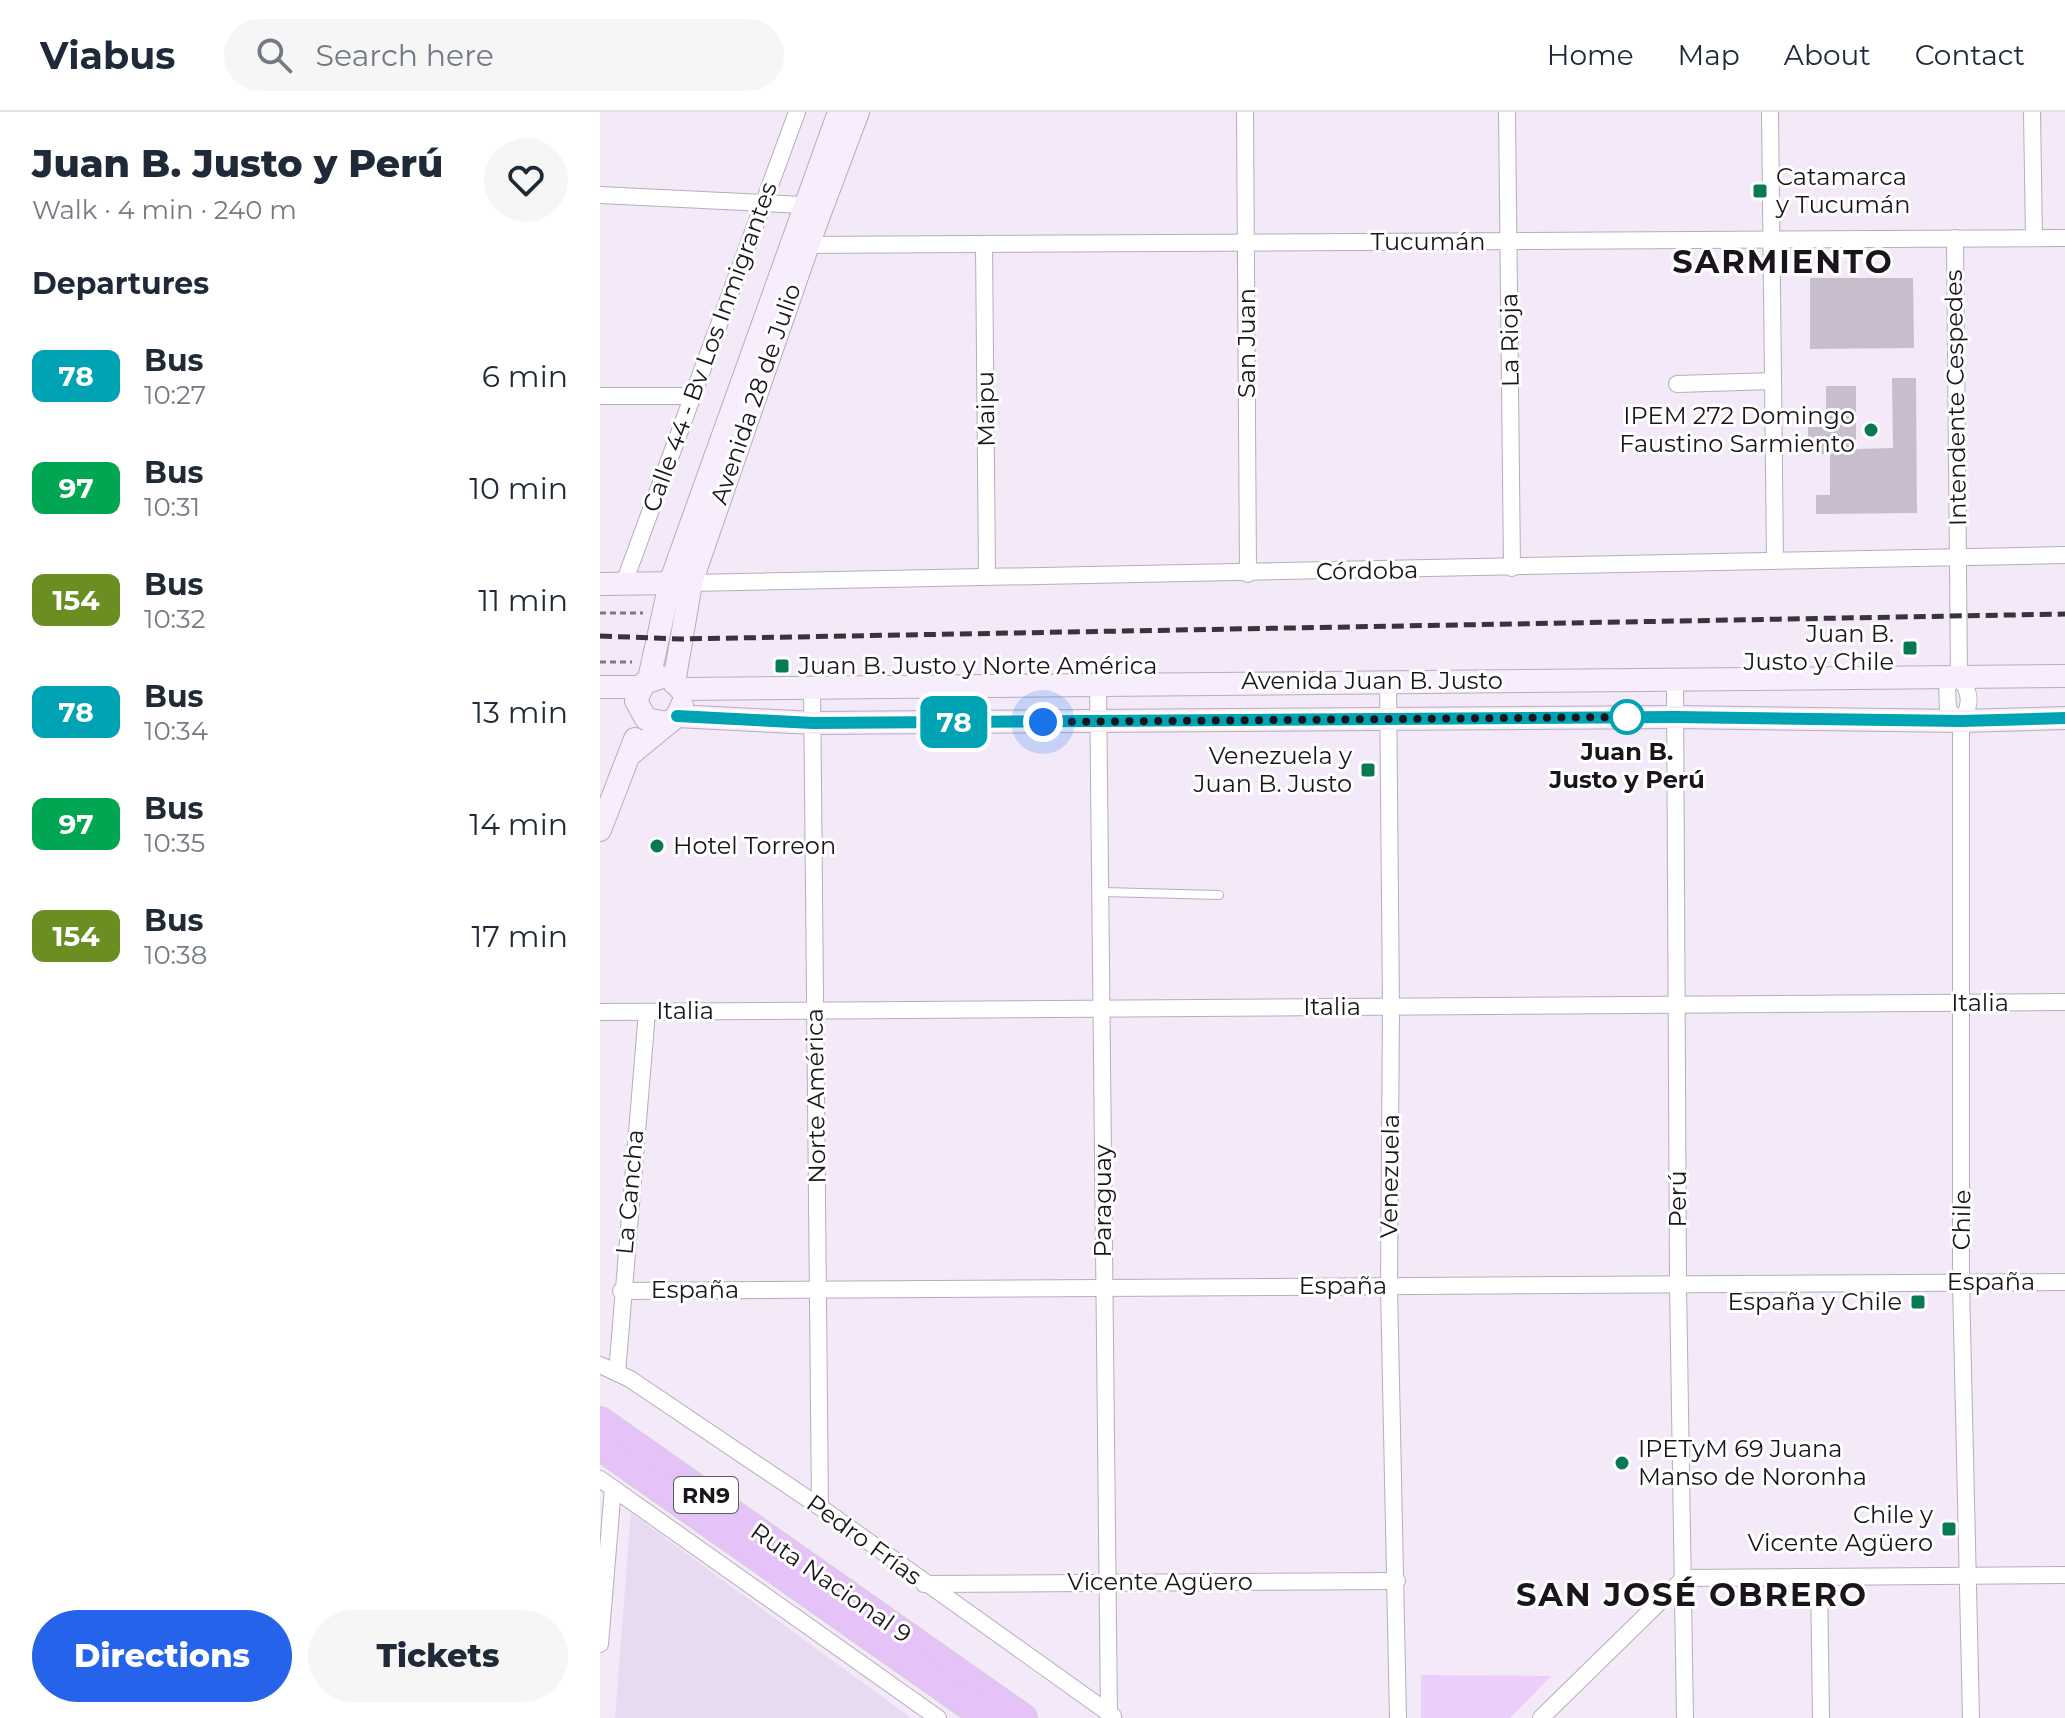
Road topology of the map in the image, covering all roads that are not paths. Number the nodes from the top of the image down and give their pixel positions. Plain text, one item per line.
1 (797, 112) edge
2 (839, 112) edge
3 (858, 112) edge
4 (1245, 112) edge
5 (1507, 112) edge
6 (1770, 112) edge
7 (2032, 112) edge
8 (600, 195) edge
9 (762, 202) junction
10 (803, 205) junction
11 (1955, 238) junction
12 (2034, 238) junction
13 (2065, 238) edge
14 (1772, 239) junction
15 (1509, 241) junction
16 (1246, 243) junction
17 (984, 244) junction
18 (800, 246) junction
19 (1773, 381) junction
20 (1677, 384) dead end
21 (600, 396) edge
22 (692, 396) junction
23 (2065, 555) edge
24 (1958, 558) junction
25 (1775, 560) junction
26 (1512, 568) junction
27 (1248, 574) junction
28 (987, 575) junction
29 (624, 583) junction
30 (680, 583) junction
31 (600, 584) edge
32 (2065, 676) edge
33 (1959, 677) junction
34 (1675, 679) junction
35 (1388, 681) junction
36 (1098, 683) junction
37 (812, 685) junction
38 (677, 686) junction
39 (600, 687) edge
40 (644, 689) junction
41 (600, 700) edge
42 (1675, 717) junction
43 (1388, 718) junction
44 (2065, 718) edge
45 (672, 720) junction
46 (1961, 721) junction
47 (1101, 722) junction
48 (813, 723) junction
49 (632, 753) junction
50 (600, 830) edge
51 (1103, 892) junction
52 (1219, 895) dead end
53 (2065, 1002) edge
54 (1964, 1003) junction
55 (1678, 1005) junction
56 (1391, 1007) junction
57 (1104, 1009) junction
58 (815, 1010) junction
59 (600, 1012) edge
60 (647, 1012) junction
61 (1961, 1282) junction
62 (2065, 1282) edge
63 (1678, 1285) junction
64 (1389, 1286) junction
65 (1103, 1287) junction
66 (818, 1290) junction
67 (621, 1291) junction
68 (600, 1365) edge
69 (617, 1373) junction
70 (600, 1421) edge
71 (600, 1446) edge
72 (607, 1484) edge
73 (820, 1507) junction
74 (2065, 1575) edge
75 (1970, 1576) junction
76 (1819, 1577) junction
77 (1684, 1578) junction
78 (1397, 1581) junction
79 (1107, 1583) junction
80 (924, 1584) junction
81 (600, 1644) edge
82 (1111, 1716) edge
83 (938, 1718) edge
84 (987, 1718) edge
85 (1023, 1718) edge
86 (1398, 1718) edge
87 (1541, 1718) edge
88 (1685, 1718) edge
89 (1821, 1718) edge
90 (1971, 1718) edge

1 - 9 street, Calle 44 - Bv Los Inmigrantes
2 - 10 main road, Avenida 28 de Julio
3 - 18 main road, Avenida 28 de Julio
4 - 16 street, San Juan
5 - 15 street, La Rioja
6 - 14 street
7 - 12 street
8 - 9 street
9 - 10 street
9 - 22 street, Calle 44 - Bv Los Inmigrantes
10 - 18 main road, Avenida 28 de Julio
11 - 12 street, Tucumán
11 - 14 street, Tucumán
11 - 24 street, Intendente Cespedes
12 - 13 street, Tucumán
14 - 15 street, Tucumán
14 - 19 street
15 - 16 street, Tucumán
15 - 26 street, La Rioja
16 - 17 street, Tucumán
16 - 27 street, San Juan
17 - 18 street, Tucumán
17 - 28 street, Maipu
18 - 30 main road, Avenida 28 de Julio
19 - 20 street
19 - 25 street
21 - 22 street
22 - 29 street, Calle 44 - Bv Los Inmigrantes
23 - 24 street, Córdoba
24 - 25 street, Córdoba
24 - 33 street, Chile
25 - 26 street, Córdoba
26 - 27 street, Córdoba
27 - 28 street, Córdoba
28 - 30 street, Córdoba
29 - 30 main road
29 - 31 main road
30 - 38 main road, Avenida 28 de Julio
30 - 40 main road, Avenida 28 de Julio
32 - 33 main road, Avenida Juan B. Justo
33 - 34 main road, Avenida Juan B. Justo
33 - 46 street, Chile
34 - 35 main road, Avenida Juan B. Justo
34 - 42 street, Perú
35 - 36 main road, Avenida Juan B. Justo
35 - 43 street, Venezuela
36 - 37 main road, Avenida Juan B. Justo
36 - 47 street, Paraguay
37 - 38 main road, Avenida Juan B. Justo
37 - 48 street, Norte América
38 - 40 main road
38 - 45 main road
39 - 40 main road
40 - 41 main road
40 - 45 main road
40 - 49 main road, Avenida 28 de Julio
42 - 43 main road, Avenida Juan B. Justo
42 - 46 main road, Avenida Juan B. Justo
42 - 55 street, Perú
43 - 47 main road, Avenida Juan B. Justo
43 - 56 street, Venezuela
44 - 46 main road, Avenida Juan B. Justo
45 - 48 main road, Avenida Juan B. Justo
45 - 49 main road
46 - 54 street, Chile
47 - 48 main road, Avenida Juan B. Justo
47 - 51 street, Paraguay
48 - 58 street, Norte América
49 - 50 main road, Avenida 28 de Julio
51 - 52 lane
51 - 57 street, Paraguay
53 - 54 street, Italia
54 - 55 street, Italia
54 - 61 street, Chile
55 - 56 street, Italia
55 - 63 street, Perú
56 - 57 street, Italia
56 - 64 street, Venezuela
57 - 58 street, Italia
57 - 65 street, Paraguay
58 - 60 street, Italia
58 - 66 street, Norte América
59 - 60 street, Italia
60 - 67 street, La Cancha
61 - 62 street, España
61 - 63 street, España
61 - 75 street, Chile
63 - 64 street, España
63 - 77 street, Perú
64 - 65 street, España
64 - 78 street, Venezuela
65 - 66 street, España
65 - 79 street, Paraguay
66 - 67 street, España
66 - 73 street, Norte América
67 - 69 street, La Cancha
68 - 69 street, Pedro Frías
69 - 73 street, Pedro Frías
70 - 85 highway, Ruta Nacional 9 / RN9
71 - 84 highway, Ruta Nacional 9 / RN9
72 - 81 street
72 - 83 street
73 - 80 street, Pedro Frías
74 - 75 street
75 - 76 street
75 - 90 street, Chile
76 - 77 street
76 - 89 street
77 - 87 street
77 - 88 street, Perú
78 - 79 street, Vicente Agüero
78 - 86 street, Venezuela
79 - 80 street, Vicente Agüero
79 - 82 street, Paraguay
80 - 82 street, Pedro Frías

